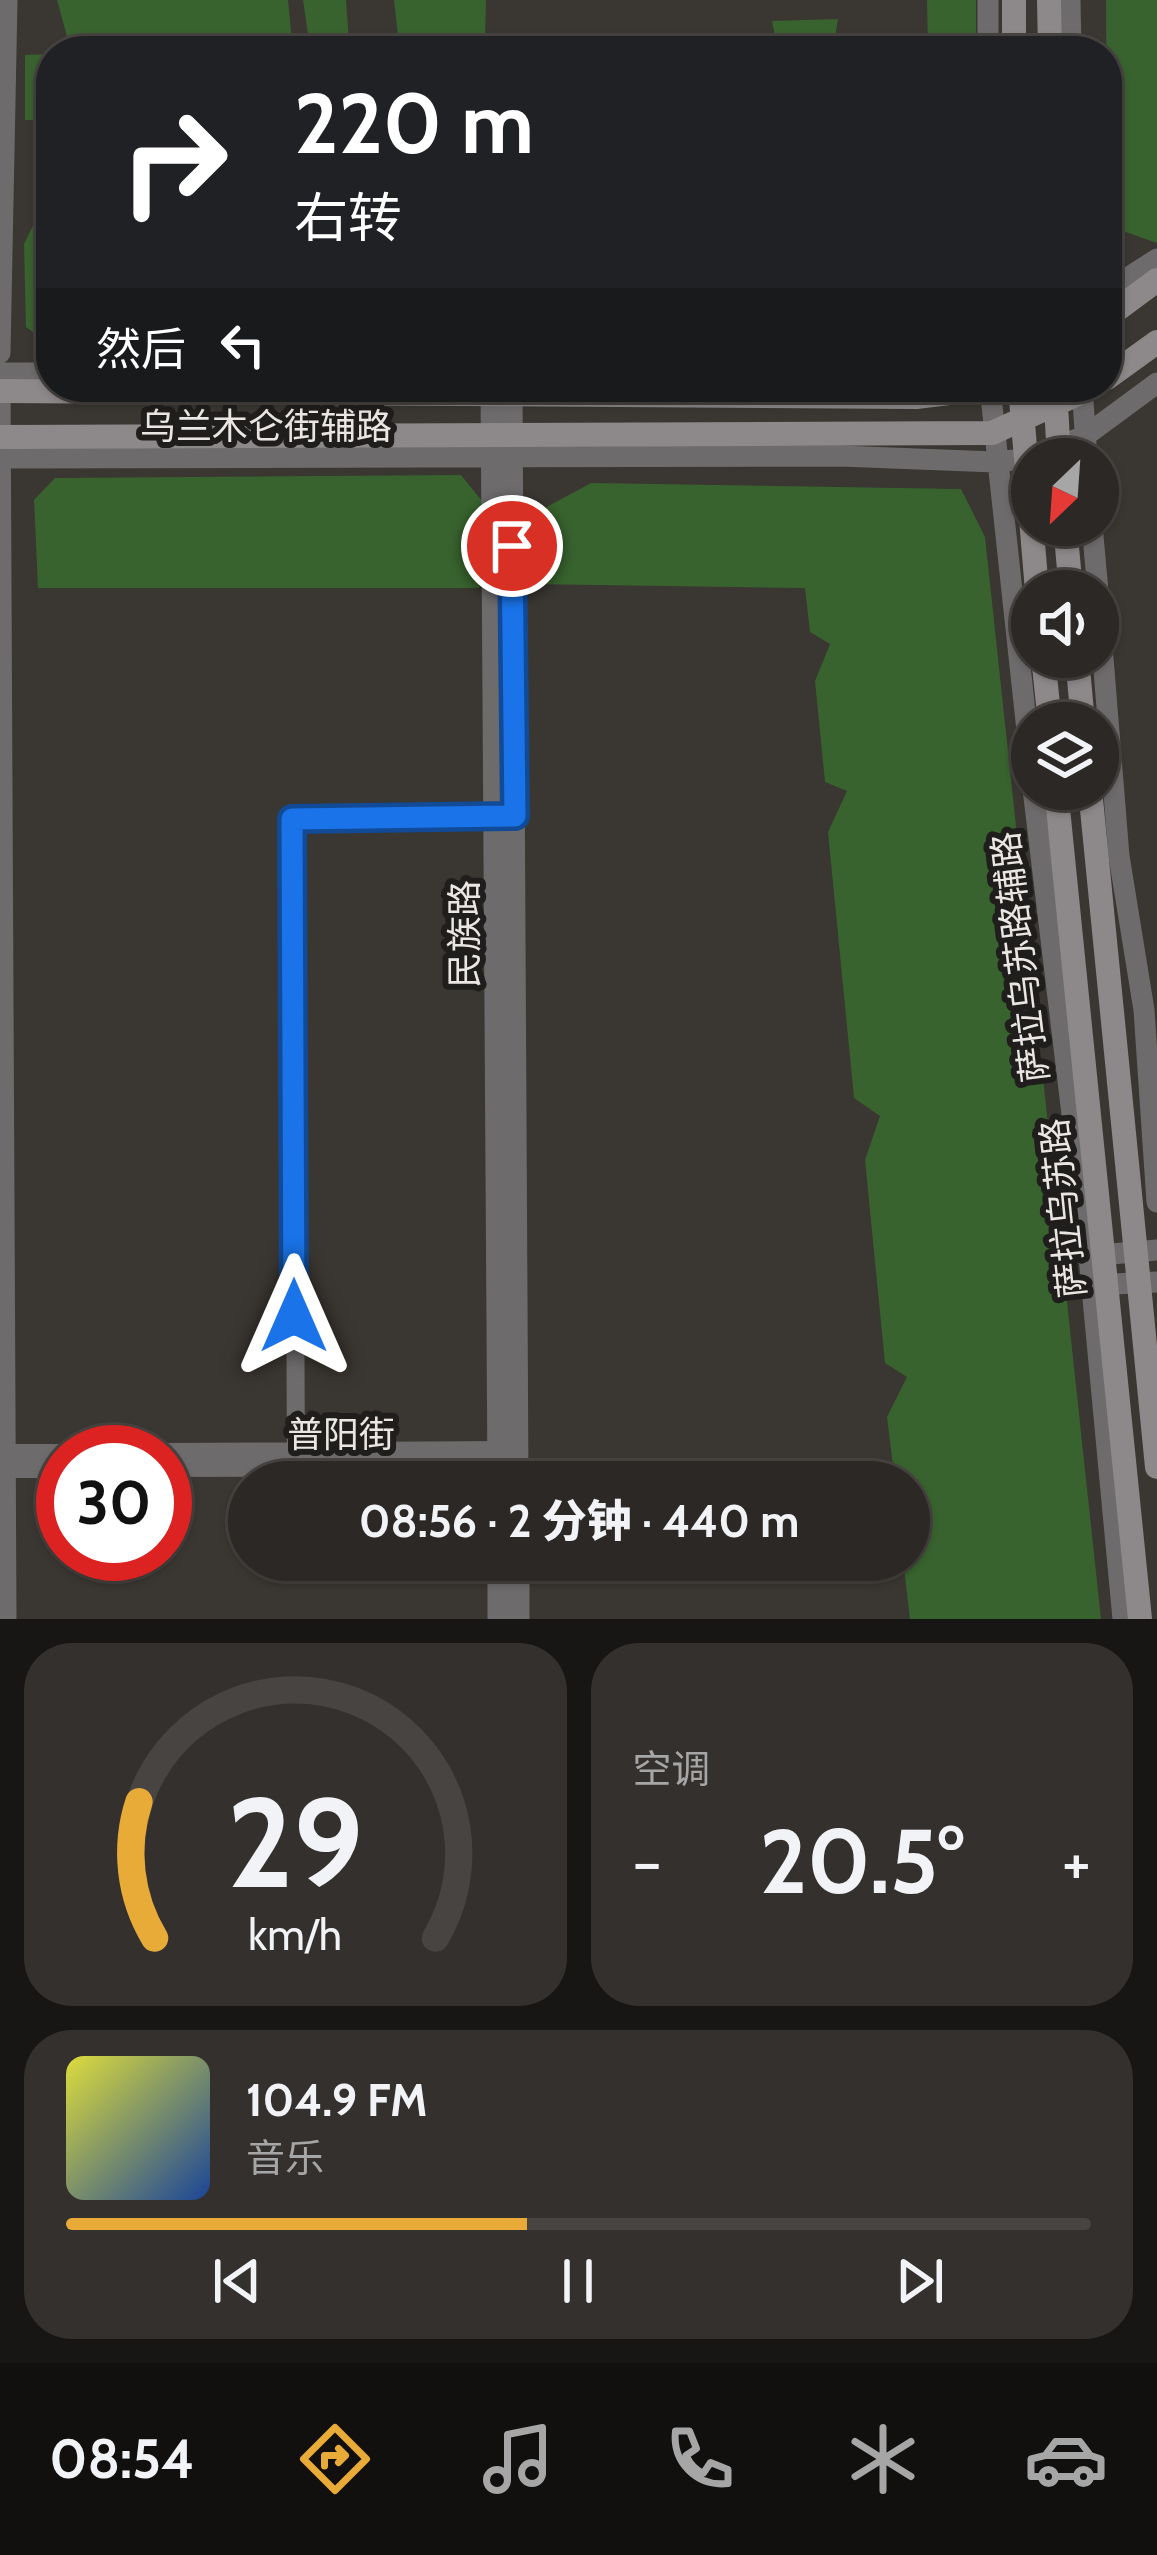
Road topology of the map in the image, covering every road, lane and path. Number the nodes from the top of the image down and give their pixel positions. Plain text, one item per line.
1 (8, 0) edge
2 (988, 0) edge
3 (1014, 0) edge
4 (1049, 0) edge
5 (1070, 0) edge
6 (988, 36) edge
7 (1014, 36) edge
8 (1049, 36) edge
9 (1070, 36) edge
10 (1157, 259) edge
11 (1157, 280) edge
12 (1122, 281) edge
13 (1122, 306) edge
14 (1157, 342) edge
15 (0, 353) edge
16 (1122, 367) edge
17 (36, 374) edge
18 (0, 376) edge
19 (1157, 382) edge
20 (1, 391) edge
21 (36, 391) edge
22 (501, 402) edge
23 (993, 402) edge
24 (1022, 402) edge
25 (1049, 402) edge
26 (1055, 402) edge
27 (1086, 402) edge
28 (1025, 419) junction
29 (992, 433) junction
30 (1025, 438) edge
31 (1057, 438) edge
32 (1086, 438) edge
33 (1097, 438) edge
34 (501, 445) junction
35 (1, 448) edge
36 (1011, 461) edge
37 (995, 463) junction
38 (1105, 678) edge
39 (1023, 702) edge
40 (1037, 810) edge
41 (1058, 810) edge
42 (1093, 810) edge
43 (506, 817) junction
44 (1157, 1202) edge
45 (1147, 1251) edge
46 (1096, 1255) junction
47 (1149, 1283) edge
48 (1099, 1285) junction
49 (192, 1454) edge
50 (36, 1457) edge
51 (295, 1460) junction
52 (2, 1461) edge
53 (330, 1461) edge
54 (508, 1461) edge
55 (36, 1465) edge
56 (192, 1466) edge
57 (1157, 1467) edge
58 (498, 1581) edge
59 (518, 1581) edge
60 (6, 1619) edge
61 (498, 1619) edge
62 (519, 1619) edge
63 (1124, 1619) edge
64 (1139, 1619) edge

1 - 15 street
2 - 6 street
3 - 7 main road
4 - 8 main road
5 - 9 street
10 - 12 street
11 - 13 main road
14 - 16 main road
17 - 18 street
18 - 20 street
19 - 33 street
20 - 21 main road
20 - 35 street
22 - 34 street, 民族路
23 - 29 street, 萨拉乌苏路辅路
24 - 28 main road
25 - 28 main road
26 - 31 main road
27 - 32 street
28 - 29 main road
28 - 30 main road
29 - 34 main road
29 - 37 street, 萨拉乌苏路辅路
34 - 35 main road
34 - 37 street
34 - 43 street, 民族路
35 - 52 street
36 - 37 street
37 - 39 street, 萨拉乌苏路辅路
38 - 44 street
40 - 46 street, 萨拉乌苏路辅路
41 - 46 main road, 萨拉乌苏路
42 - 45 main road, 萨拉乌苏路
43 - 51 street
43 - 54 street, 民族路
45 - 46 street
45 - 47 main road, 萨拉乌苏路
46 - 48 main road, 萨拉乌苏路
47 - 48 street
47 - 57 main road, 萨拉乌苏路
48 - 63 street
48 - 64 main road, 萨拉乌苏路
49 - 51 street, 普阳街
50 - 52 street
51 - 53 street, 普阳街
51 - 56 street, 普阳街
52 - 55 street
52 - 60 street
58 - 61 street
59 - 62 street

